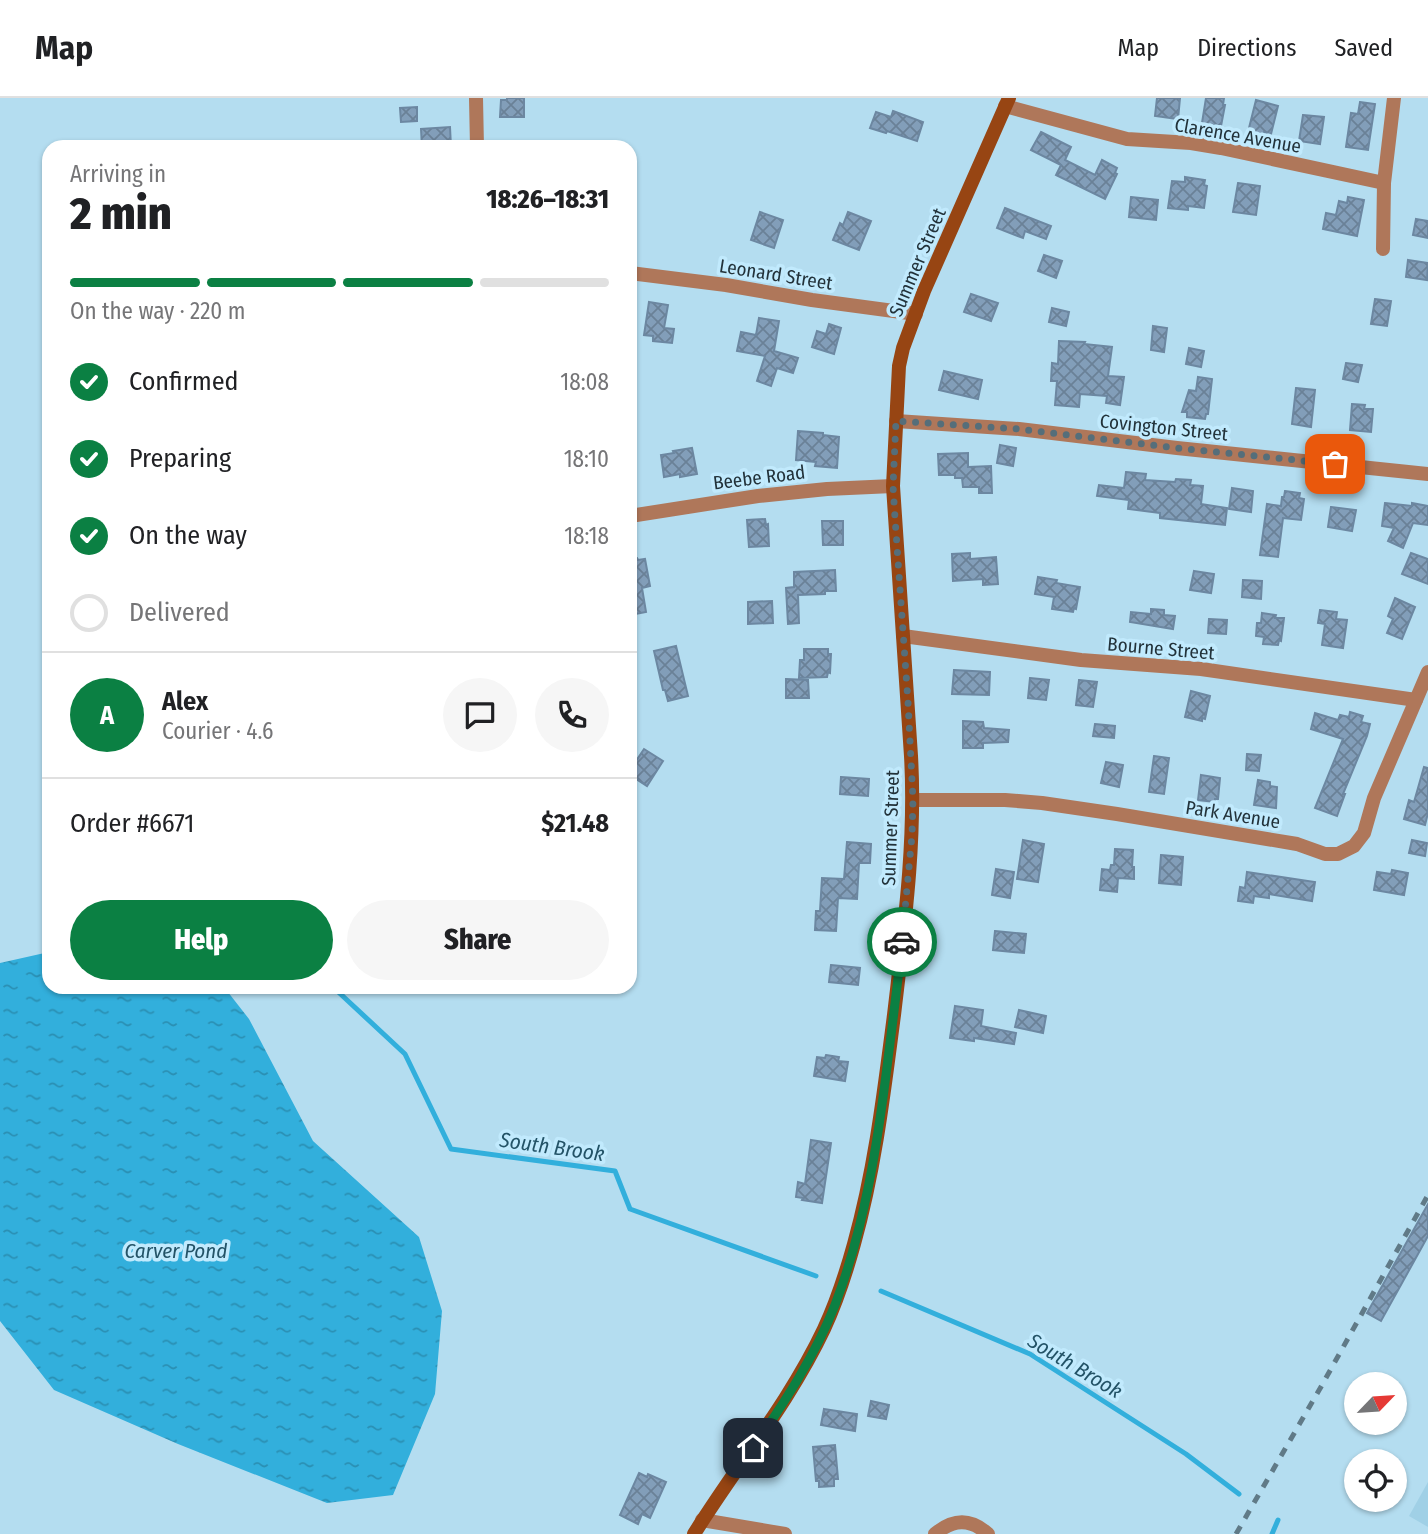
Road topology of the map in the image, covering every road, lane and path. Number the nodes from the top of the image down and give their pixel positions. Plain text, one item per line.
1 (476, 98) edge
2 (1394, 98) edge
3 (1007, 102) edge
4 (477, 140) edge
5 (1384, 183) junction
6 (1383, 249) dead end
7 (637, 275) edge
8 (916, 314) junction
9 (896, 421) junction
10 (1428, 474) edge
11 (893, 486) junction
12 (637, 515) edge
13 (903, 636) junction
14 (1428, 672) edge
15 (1416, 700) junction
16 (913, 800) junction
17 (702, 1520) junction
18 (694, 1534) edge
19 (785, 1534) edge
20 (935, 1534) edge
21 (988, 1534) edge

1 - 4 street
2 - 5 street
3 - 5 street, Clarence Avenue
3 - 8 main road, Summer Street
5 - 6 street
7 - 8 street, Leonard Street
8 - 9 main road, Summer Street
9 - 10 street, Covington Street
9 - 11 main road, Summer Street
11 - 12 street, Beebe Road
11 - 13 main road, Summer Street
13 - 15 street, Bourne Street
13 - 16 main road, Summer Street
14 - 15 street, Park Avenue
15 - 16 street, Park Avenue
16 - 17 main road, Summer Street
17 - 18 main road, Summer Street
17 - 19 street
20 - 21 street

